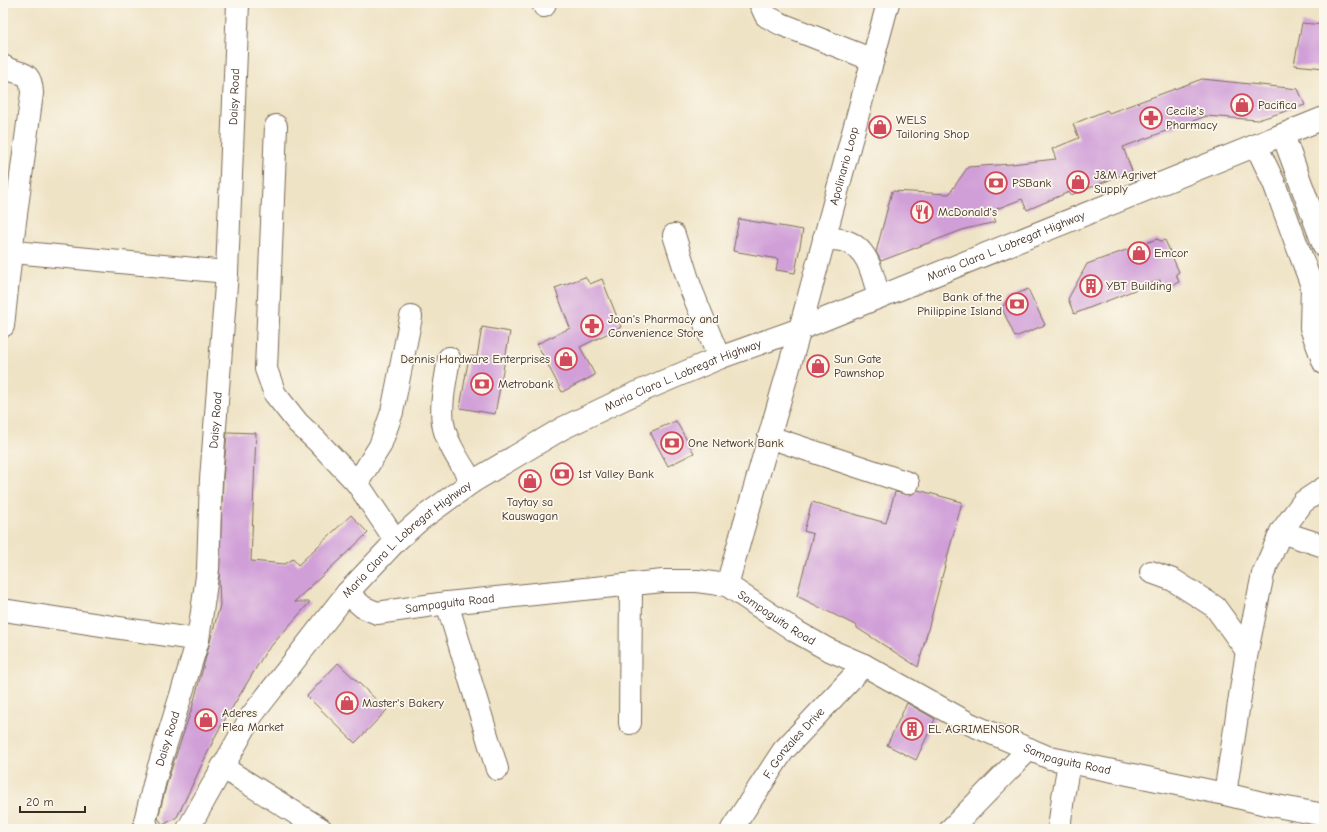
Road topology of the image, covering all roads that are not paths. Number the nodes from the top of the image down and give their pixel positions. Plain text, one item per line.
1 (238, 3) edge
2 (760, 3) edge
3 (888, 3) edge
4 (874, 60) junction
5 (3, 66) edge
6 (1324, 118) edge
7 (276, 126) dead end
8 (1283, 135) junction
9 (1256, 145) junction
10 (674, 235) dead end
11 (824, 238) junction
12 (1324, 246) edge
13 (7, 252) edge
14 (226, 272) junction
15 (879, 297) junction
16 (411, 316) dead end
17 (3, 326) edge
18 (800, 329) junction
19 (450, 358) dead end
20 (719, 358) junction
21 (1324, 363) edge
22 (769, 437) junction
23 (472, 482) junction
24 (357, 483) junction
25 (908, 483) dead end
26 (1324, 488) edge
27 (1281, 532) junction
28 (396, 541) junction
29 (1324, 546) edge
30 (1152, 572) dead end
31 (631, 585) junction
32 (727, 585) junction
33 (347, 593) junction
34 (447, 603) junction
35 (3, 610) edge
36 (198, 640) junction
37 (1247, 651) junction
38 (864, 665) junction
39 (630, 724) dead end
40 (1029, 749) junction
41 (1069, 763) junction
42 (222, 767) junction
43 (497, 769) dead end
44 (1225, 794) junction
45 (1310, 819) edge
46 (148, 829) edge
47 (188, 829) edge
48 (321, 829) edge
49 (732, 829) edge
50 (951, 829) edge
51 (1059, 829) edge

1 - 14 main road, Daisy Road
2 - 4 main road
3 - 4 main road, Apolinario Loop
4 - 11 main road, Apolinario Loop
5 - 13 main road
6 - 8 main road, Maria Clara L. Lobregat Highway
7 - 24 main road
8 - 9 main road, Maria Clara L. Lobregat Highway
8 - 12 main road
9 - 15 main road, Maria Clara L. Lobregat Highway
9 - 21 main road
10 - 20 main road
11 - 15 main road
11 - 18 main road, Apolinario Loop
13 - 14 main road
13 - 17 main road
14 - 36 main road, Daisy Road
15 - 18 main road, Maria Clara L. Lobregat Highway
16 - 24 main road
18 - 20 main road, Maria Clara L. Lobregat Highway
18 - 22 main road, Sampaguita Road
19 - 23 main road
20 - 23 main road, Maria Clara L. Lobregat Highway
22 - 25 main road
22 - 32 main road, Sampaguita Road
23 - 28 main road, Maria Clara L. Lobregat Highway
24 - 28 main road
26 - 27 main road
27 - 29 main road
27 - 37 main road
28 - 33 main road, Maria Clara L. Lobregat Highway
30 - 37 main road
31 - 32 main road, Sampaguita Road
31 - 34 main road, Sampaguita Road
31 - 39 main road
32 - 38 main road, Sampaguita Road
33 - 34 main road, Sampaguita Road
33 - 42 main road, Maria Clara L. Lobregat Highway
34 - 43 main road
35 - 36 main road
36 - 46 main road, Daisy Road
37 - 44 main road
38 - 40 main road, Sampaguita Road
38 - 49 main road, F. Gonzales Drive
40 - 41 main road, Sampaguita Road
40 - 50 main road
41 - 44 main road, Sampaguita Road
41 - 51 main road
42 - 47 main road, Maria Clara L. Lobregat Highway
42 - 48 main road
44 - 45 main road, Sampaguita Road

